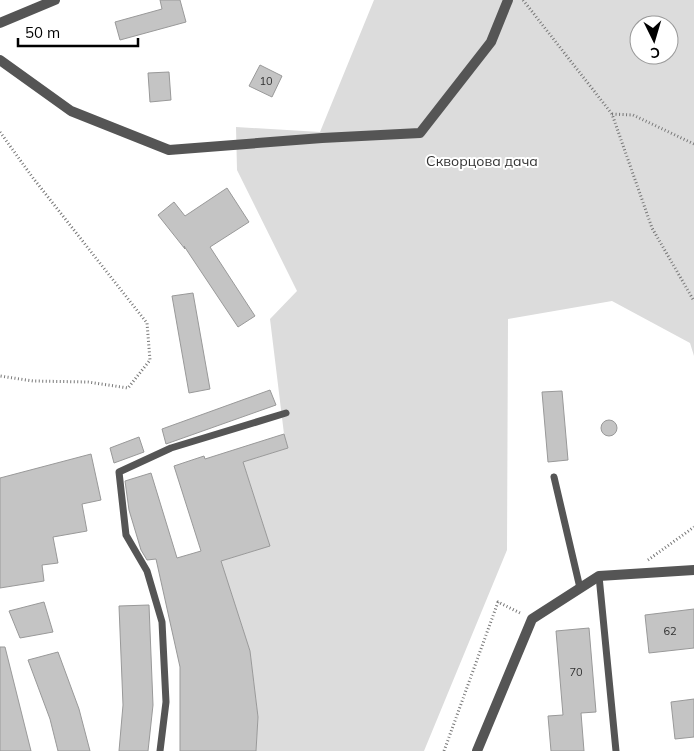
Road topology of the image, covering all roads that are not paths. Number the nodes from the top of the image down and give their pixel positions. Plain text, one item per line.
1 (56, 0) edge
2 (508, 0) edge
3 (0, 22) edge
4 (0, 60) edge
5 (286, 413) dead end
6 (554, 477) dead end
7 (694, 570) edge
8 (599, 576) junction
9 (580, 588) junction
10 (160, 751) edge
11 (477, 751) edge
12 (616, 751) edge

1 - 3 street
2 - 4 street
5 - 10 lane
6 - 9 lane
7 - 8 street
8 - 9 street
8 - 12 lane
9 - 11 street

